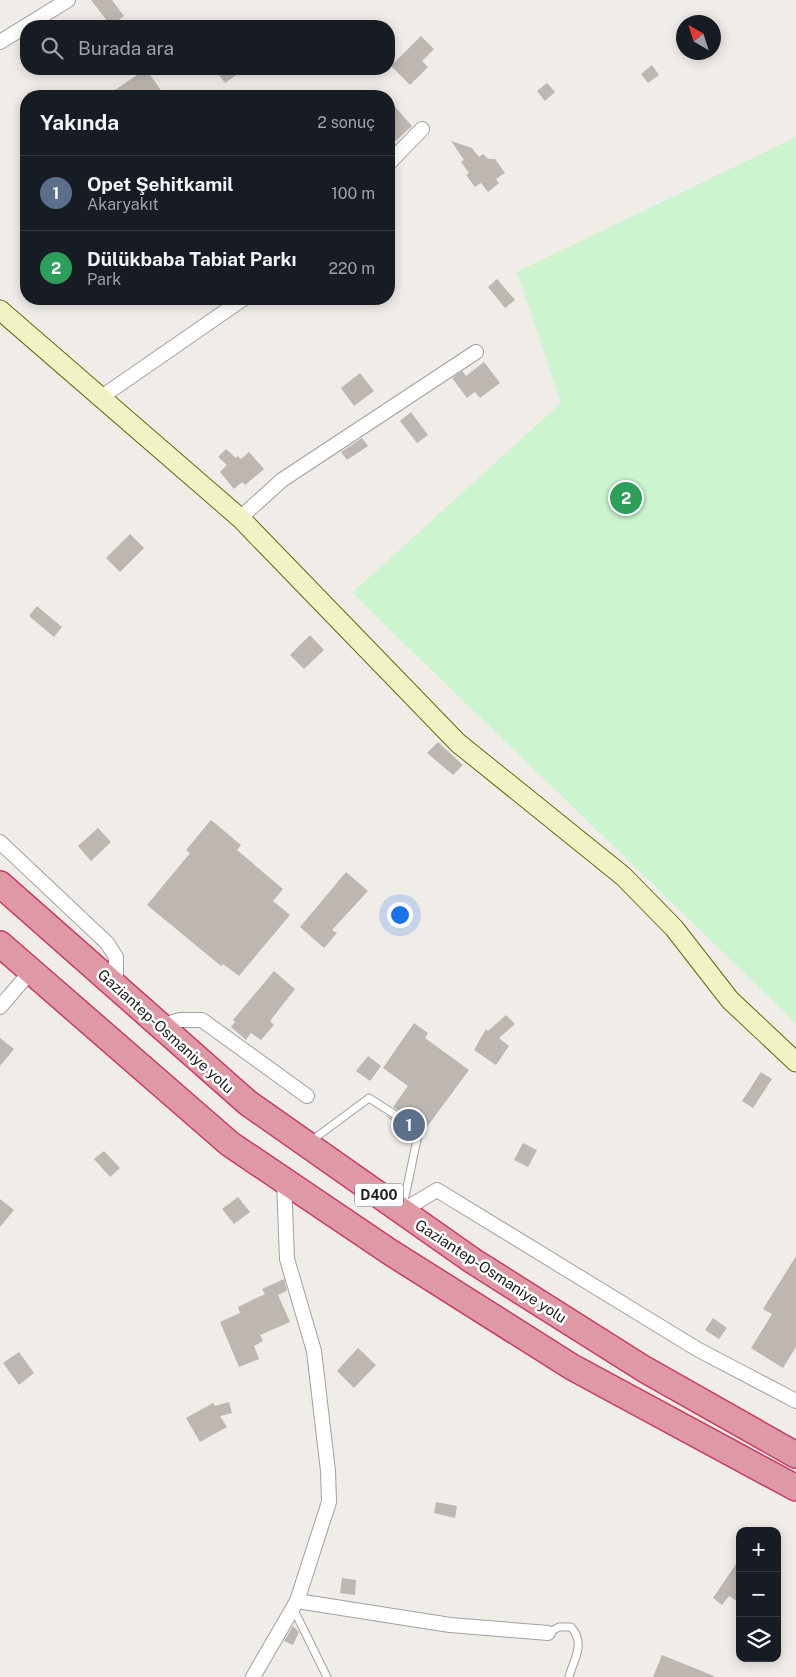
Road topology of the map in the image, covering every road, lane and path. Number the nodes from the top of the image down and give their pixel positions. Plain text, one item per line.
1 (68, 0) edge
2 (36, 20) edge
3 (20, 30) edge
4 (0, 42) edge
5 (422, 129) dead end
6 (395, 157) edge
7 (233, 305) edge
8 (0, 310) edge
9 (476, 352) dead end
10 (100, 398) junction
11 (240, 518) junction
12 (0, 842) edge
13 (0, 884) edge
14 (0, 944) edge
15 (31, 971) junction
16 (116, 986) junction
17 (0, 1007) edge
18 (160, 1026) junction
19 (796, 1062) edge
20 (307, 1096) dead end
21 (306, 1144) junction
22 (284, 1181) junction
23 (402, 1211) junction
24 (796, 1400) edge
25 (796, 1455) edge
26 (796, 1488) edge
27 (295, 1604) junction
28 (548, 1633) joint
29 (253, 1677) edge
30 (327, 1677) edge
31 (569, 1677) edge

1 - 2 street
3 - 4 street
5 - 6 street
7 - 10 street
8 - 10 street
9 - 11 street
10 - 11 street
11 - 19 street
12 - 16 street
13 - 16 highway, Gaziantep-Osmaniye yolu / D400
14 - 15 highway, D400
15 - 17 street
15 - 22 highway, D400
16 - 18 highway, Gaziantep-Osmaniye yolu / D400
18 - 20 street
18 - 21 highway, Gaziantep-Osmaniye yolu / D400
21 - 23 highway, Gaziantep-Osmaniye yolu / D400
21 - 23 lane
22 - 26 highway, D400
22 - 27 street
23 - 24 street
23 - 25 highway, Gaziantep-Osmaniye yolu / D400
27 - 28 street
27 - 29 street
27 - 30 lane
28 - 31 lane

